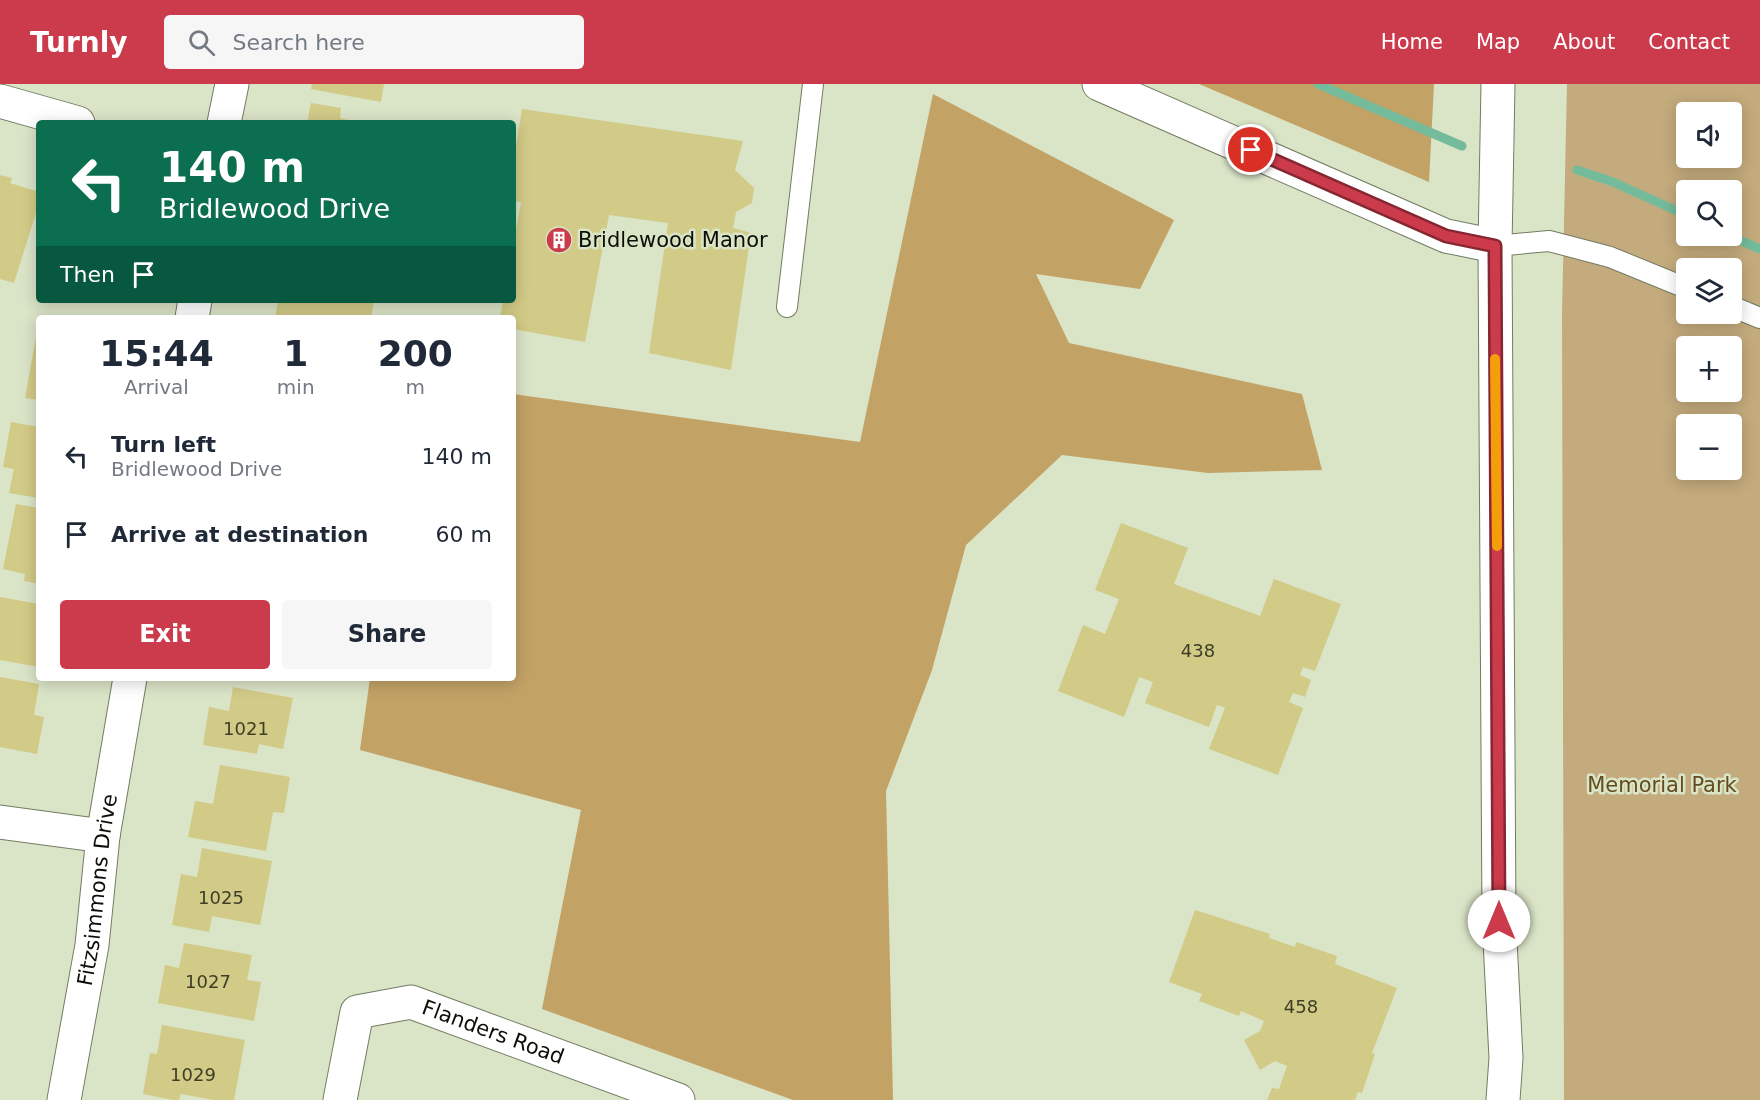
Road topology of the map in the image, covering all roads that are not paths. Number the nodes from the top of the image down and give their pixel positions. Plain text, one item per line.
1 (232, 84) edge
2 (813, 84) edge
3 (1099, 84) edge
4 (1498, 84) edge
5 (0, 101) edge
6 (67, 120) edge
7 (225, 120) edge
8 (1495, 246) junction
9 (1676, 284) edge
10 (787, 307) dead end
11 (1742, 311) edge
12 (1760, 318) edge
13 (129, 681) edge
14 (0, 822) edge
15 (102, 836) junction
16 (64, 1100) edge
17 (340, 1100) edge
18 (678, 1100) edge
19 (1503, 1100) edge

1 - 7 street
2 - 10 lane
3 - 8 street
4 - 8 street
5 - 6 street
8 - 9 lane
8 - 19 street
11 - 12 lane
13 - 15 street, Fitzsimmons Drive
14 - 15 street
15 - 16 street, Fitzsimmons Drive
17 - 18 street, Flanders Road

